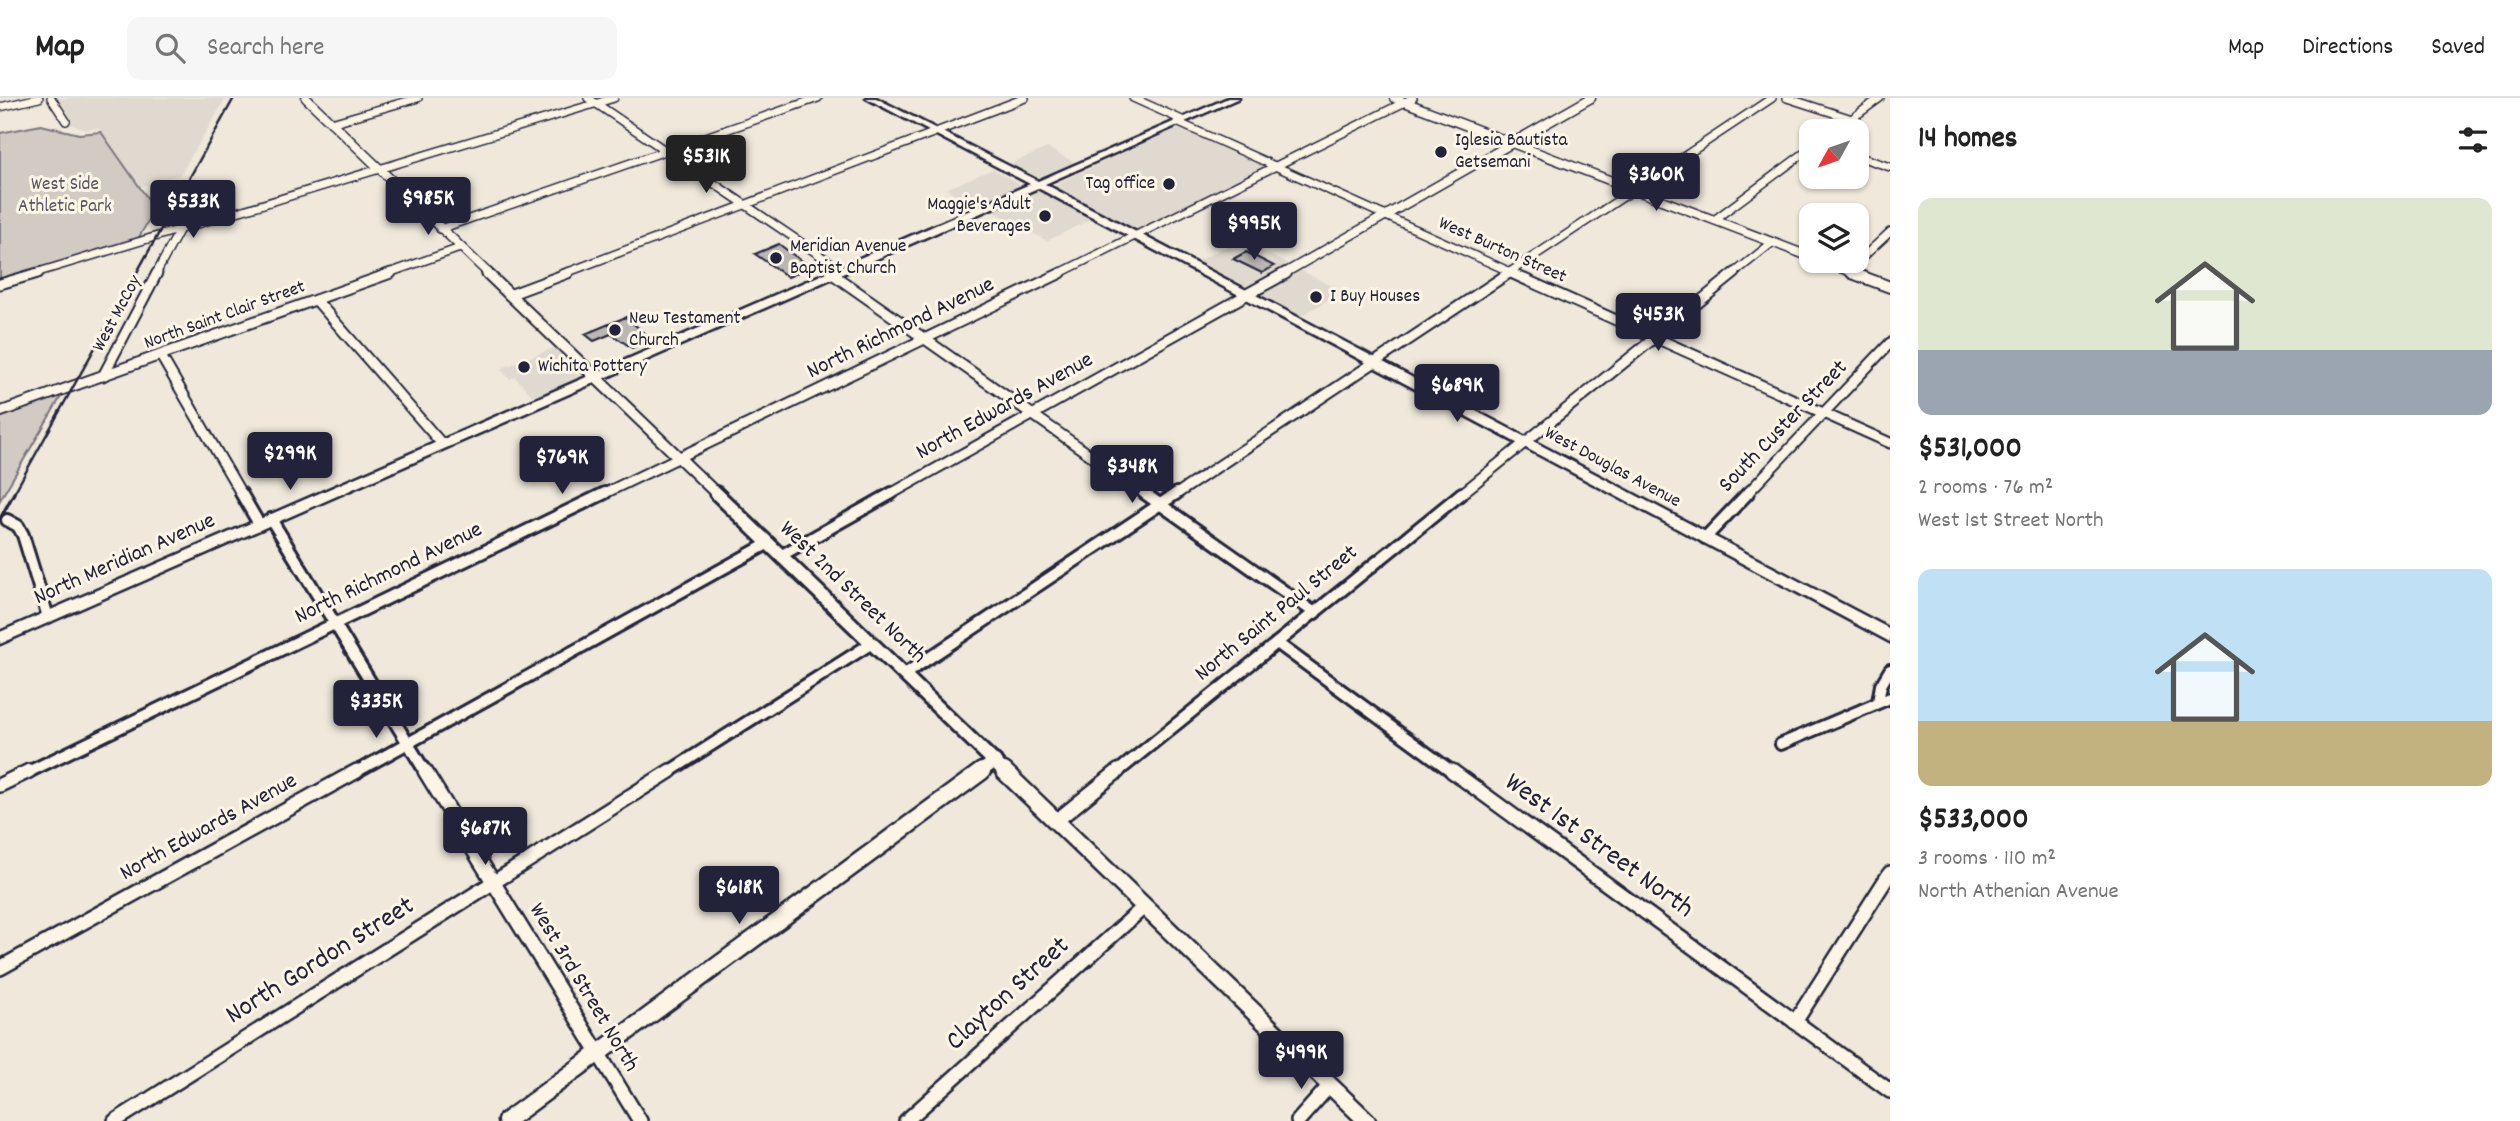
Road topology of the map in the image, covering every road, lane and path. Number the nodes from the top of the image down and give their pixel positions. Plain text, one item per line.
1 (39, 98) edge
2 (51, 98) edge
3 (306, 98) edge
4 (418, 98) edge
5 (614, 98) edge
6 (818, 98) edge
7 (870, 98) edge
8 (1026, 98) edge
9 (1133, 98) edge
10 (1235, 98) edge
11 (1394, 98) edge
12 (1591, 98) edge
13 (1772, 98) edge
14 (1787, 98) edge
15 (1880, 98) edge
16 (593, 100) edge
17 (1409, 100) edge
18 (0, 107) edge
19 (1852, 119) joint
20 (65, 121) dead end
21 (1179, 121) junction
22 (331, 123) junction
23 (936, 133) junction
24 (1511, 143) junction
25 (665, 151) junction
26 (1799, 157) edge
27 (1869, 160) edge
28 (1275, 166) junction
29 (1890, 167) edge
30 (378, 169) junction
31 (1037, 184) junction
32 (1633, 189) junction
33 (745, 206) junction
34 (1385, 216) junction
35 (1714, 220) junction
36 (180, 229) junction
37 (440, 229) junction
38 (1890, 232) edge
39 (1137, 235) junction
40 (1773, 242) junction
41 (460, 248) junction
42 (1799, 252) edge
43 (1869, 252) edge
44 (836, 271) junction
45 (1510, 271) junction
46 (1854, 273) edge
47 (0, 285) edge
48 (1890, 286) edge
49 (1248, 294) junction
50 (509, 295) junction
51 (316, 300) junction
52 (1656, 337) junction
53 (924, 339) junction
54 (1890, 343) edge
55 (161, 356) junction
56 (1376, 362) junction
57 (103, 376) junction
58 (594, 377) junction
59 (0, 412) edge
60 (1824, 413) junction
61 (1033, 415) junction
62 (1526, 442) junction
63 (1890, 443) edge
64 (442, 444) junction
65 (679, 457) junction
66 (1162, 504) junction
67 (7, 520) dead end
68 (265, 522) junction
69 (1705, 538) junction
70 (769, 543) junction
71 (782, 555) junction
72 (1315, 613) junction
73 (48, 617) junction
74 (335, 621) junction
75 (1890, 636) edge
76 (0, 638) edge
77 (872, 643) junction
78 (1277, 643) junction
79 (1890, 670) edge
80 (905, 674) junction
81 (1890, 698) edge
82 (1878, 702) junction
83 (408, 742) junction
84 (1781, 744) dead end
85 (995, 761) junction
86 (0, 785) edge
87 (1056, 821) junction
88 (1890, 873) edge
89 (494, 881) junction
90 (1145, 906) junction
91 (0, 968) edge
92 (1795, 1022) junction
93 (598, 1053) junction
94 (1330, 1085) junction
95 (1890, 1091) edge
96 (115, 1121) edge
97 (506, 1121) edge
98 (640, 1121) edge
99 (906, 1121) edge
100 (1298, 1121) edge
101 (1367, 1121) edge

1 - 18 street
2 - 20 street
3 - 22 street, West 2nd Street North
4 - 22 street
5 - 16 street
6 - 25 street
7 - 23 main road, West Douglas Avenue
8 - 23 street
9 - 21 street, West Burton Street
10 - 21 main road, North Meridian Avenue
11 - 17 street
12 - 24 street
13 - 32 street
14 - 19 street
15 - 19 street
16 - 25 street
16 - 30 street
17 - 24 street
17 - 28 street, North Richmond Avenue
21 - 28 street, West Burton Street
21 - 31 main road, North Meridian Avenue
22 - 30 street, West 2nd Street North
23 - 31 main road, West Douglas Avenue
23 - 33 street
24 - 32 street
24 - 34 street
25 - 33 street
25 - 37 street
26 - 35 street
27 - 29 street
28 - 34 street, West Burton Street
28 - 39 street, North Richmond Avenue
30 - 36 street
30 - 37 street, West 2nd Street North
31 - 39 main road, West Douglas Avenue
31 - 44 main road, North Meridian Avenue
32 - 35 street
32 - 45 street
33 - 44 street
33 - 50 street
34 - 45 street, West Burton Street
34 - 49 street
35 - 40 street
36 - 47 street
36 - 57 street, West McCoy
37 - 41 street, West 2nd Street North
38 - 43 street
39 - 49 main road, West Douglas Avenue
39 - 53 street, North Richmond Avenue
40 - 42 street
40 - 52 street, North Saint Paul Street
41 - 50 street, West 2nd Street North
41 - 51 street, North Saint Clair Street
44 - 53 street
44 - 58 main road, North Meridian Avenue
45 - 52 street, West Burton Street
45 - 56 street
46 - 48 street
49 - 56 main road, West Douglas Avenue
49 - 61 street, North Edwards Avenue
50 - 58 street, West 2nd Street North
51 - 55 street, North Saint Clair Street
51 - 64 street
52 - 60 street, West Burton Street
52 - 62 street, North Saint Paul Street
53 - 61 street
53 - 65 street, North Richmond Avenue
54 - 60 street, South Custer Street
55 - 57 street, North Saint Clair Street
55 - 68 street, West 3rd Street North
56 - 62 main road, West Douglas Avenue
56 - 66 street
57 - 59 street, North Saint Clair Street
58 - 64 main road, North Meridian Avenue
58 - 65 street, West 2nd Street North
60 - 63 street, West Burton Street
60 - 69 street, South Custer Street
61 - 66 street
61 - 71 street, North Edwards Avenue
62 - 69 main road, West Douglas Avenue
62 - 72 street, North Saint Paul Street
64 - 68 main road, North Meridian Avenue
65 - 70 street, West 2nd Street North
65 - 74 street, North Richmond Avenue
66 - 72 street
66 - 80 street
67 - 73 street
68 - 73 main road, North Meridian Avenue
68 - 74 street, West 3rd Street North
69 - 75 main road, West Douglas Avenue
70 - 71 street, West 2nd Street North
70 - 83 street, North Edwards Avenue
71 - 77 street, West 2nd Street North
72 - 78 street, North Saint Paul Street
73 - 76 main road, North Meridian Avenue
74 - 83 street, West 3rd Street North
74 - 86 street, North Richmond Avenue
77 - 80 street, West 2nd Street North
77 - 89 street, North Gordon Street
78 - 87 street, North Saint Paul Street
78 - 92 street, West 1st Street North
79 - 82 street
80 - 85 street, West 2nd Street North
81 - 82 street
82 - 84 street
83 - 89 street, West 3rd Street North
83 - 91 street, North Edwards Avenue
85 - 87 street, West 2nd Street North
85 - 93 street
87 - 90 street, West 2nd Street North
88 - 92 street
89 - 93 street, West 3rd Street North
89 - 96 street, North Gordon Street
90 - 94 street, West 2nd Street North
90 - 99 street, Clayton Street
92 - 95 street, West 1st Street North
93 - 97 street
93 - 98 street, West 3rd Street North
94 - 100 street
94 - 101 street, West 2nd Street North

